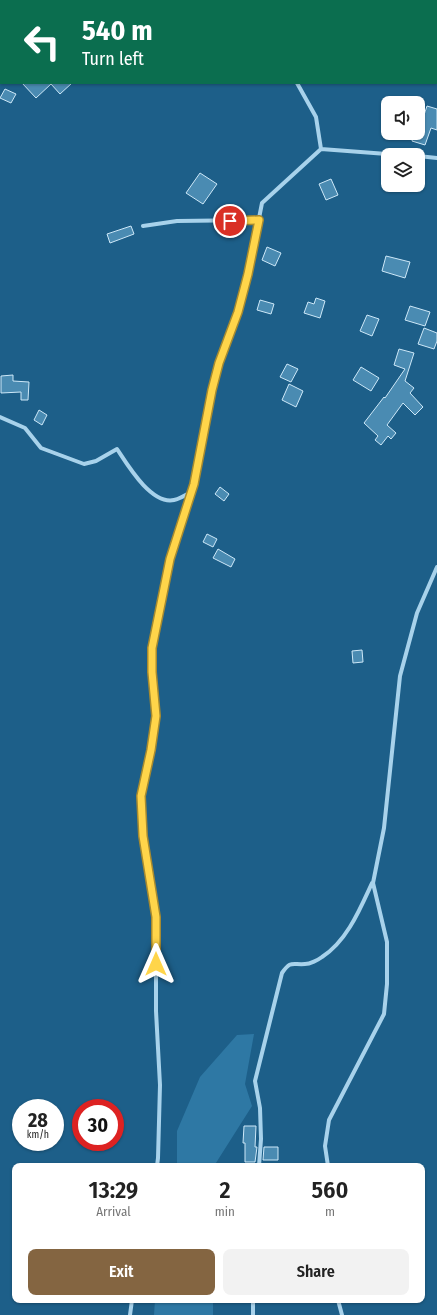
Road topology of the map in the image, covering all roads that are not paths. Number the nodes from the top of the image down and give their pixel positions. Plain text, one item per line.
1 (298, 84) edge
2 (321, 149) junction
3 (381, 154) edge
4 (425, 157) edge
5 (437, 158) edge
6 (259, 220) junction
7 (143, 226) dead end
8 (0, 417) edge
9 (191, 492) junction
10 (437, 567) edge
11 (373, 883) junction
12 (157, 1163) edge
13 (259, 1163) edge
14 (328, 1163) edge
15 (132, 1303) edge
16 (253, 1303) edge
17 (339, 1303) edge
18 (130, 1315) edge
19 (253, 1315) edge
20 (342, 1315) edge

1 - 2 street
2 - 3 street
2 - 6 street
4 - 5 street
6 - 7 street
6 - 9 street
8 - 9 street
9 - 12 street
10 - 11 street
11 - 13 street
11 - 14 street
15 - 18 street
16 - 19 street
17 - 20 street

